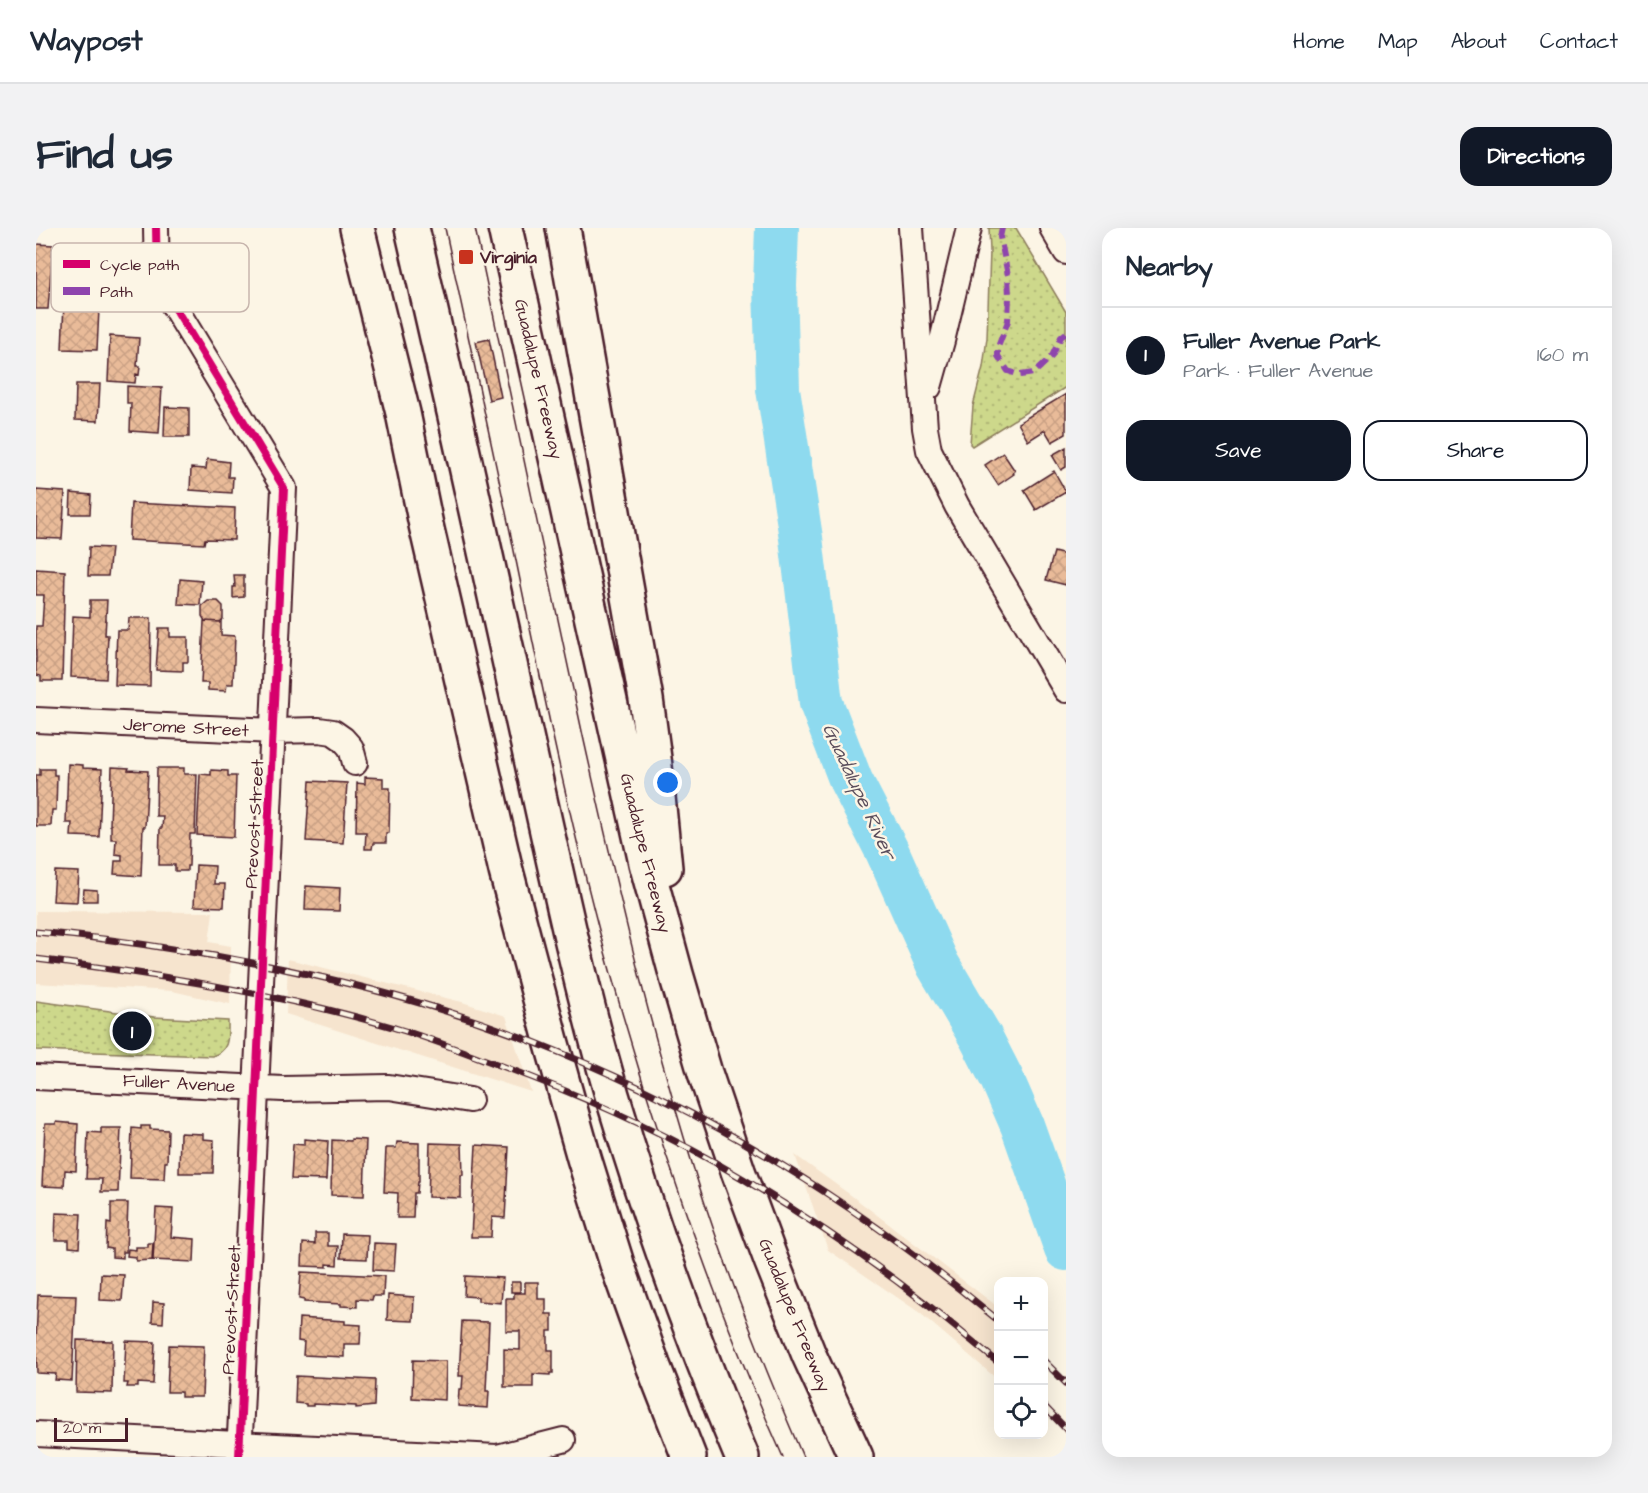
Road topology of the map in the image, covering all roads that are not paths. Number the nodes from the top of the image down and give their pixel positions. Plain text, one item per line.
1 (156, 228) edge
2 (412, 228) edge
3 (505, 228) edge
4 (563, 228) edge
5 (911, 228) edge
6 (969, 228) edge
7 (1052, 228) edge
8 (348, 233) edge
9 (156, 243) edge
10 (1066, 252) edge
11 (178, 312) edge
12 (924, 407) junction
13 (1066, 690) edge
14 (36, 720) edge
15 (273, 731) junction
16 (355, 763) dead end
17 (676, 974) junction
18 (36, 1077) edge
19 (256, 1087) junction
20 (470, 1100) dead end
21 (36, 1434) edge
22 (563, 1440) dead end
23 (239, 1450) edge
24 (689, 1457) edge
25 (742, 1457) edge
26 (856, 1457) edge

1 - 9 street, Prevost Street
2 - 25 highway
3 - 17 highway, Guadalupe Freeway
4 - 17 highway
5 - 12 street
6 - 12 street
7 - 10 street
8 - 24 highway
11 - 15 street, Prevost Street
12 - 13 street
14 - 15 street, Jerome Street
15 - 16 street, Jerome Street
15 - 19 street, Prevost Street
17 - 26 highway, Guadalupe Freeway
18 - 19 street, Fuller Avenue
19 - 20 street, Fuller Avenue
19 - 23 street, Prevost Street
21 - 23 street
22 - 23 street

